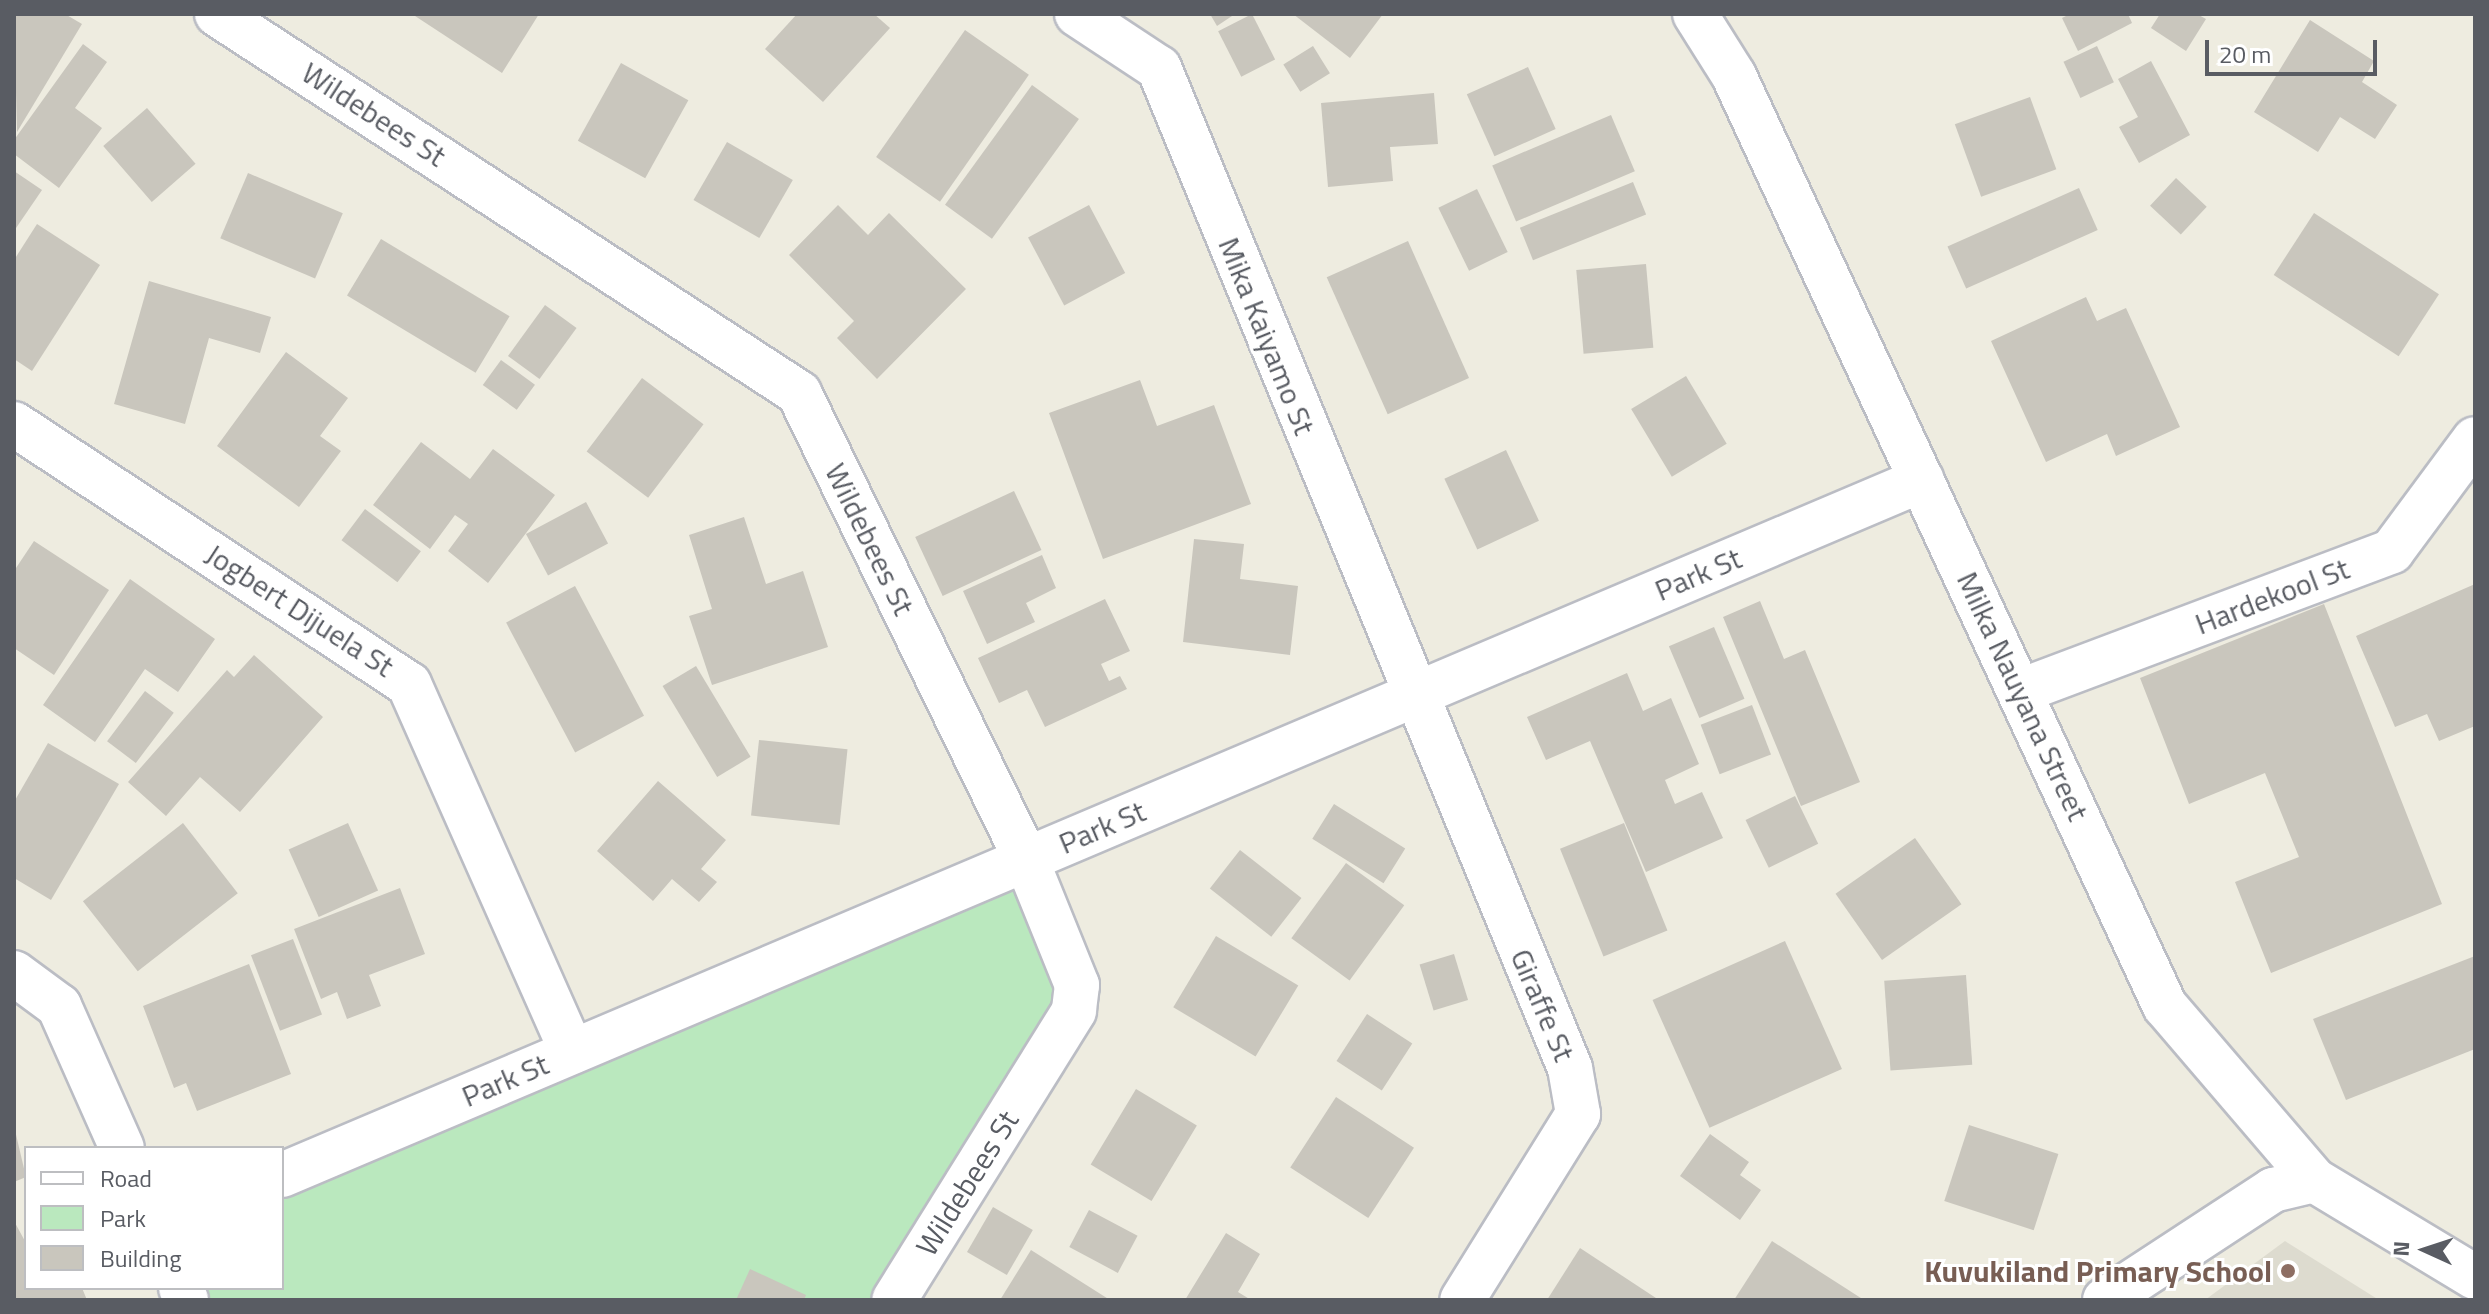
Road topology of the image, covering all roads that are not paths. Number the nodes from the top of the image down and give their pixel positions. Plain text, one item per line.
1 (217, 14) edge
2 (1077, 14) edge
3 (1695, 14) edge
4 (14, 424) edge
5 (2475, 439) edge
6 (1922, 480) junction
7 (2023, 690) junction
8 (1412, 696) junction
9 (1026, 859) junction
10 (14, 973) edge
11 (572, 1052) junction
12 (121, 1146) edge
13 (284, 1174) edge
14 (2314, 1180) junction
15 (2475, 1277) edge
16 (894, 1300) edge
17 (1462, 1300) edge
18 (2105, 1300) edge

1 - 9 street, Wildebees St
2 - 8 street, Mika Kaiyamo St
3 - 6 street, Milka Nauyana Street
4 - 11 street, Jogbert Dijuela St
5 - 7 street, Hardekool St
6 - 7 street, Milka Nauyana Street
6 - 8 street, Park St
7 - 14 street, Milka Nauyana Street
8 - 9 street, Park St
8 - 17 street, Giraffe St
9 - 11 street, Park St
9 - 16 street, Wildebees St
10 - 12 street
11 - 13 street, Park St
14 - 15 street, Milka Nauyana Street
14 - 18 street

